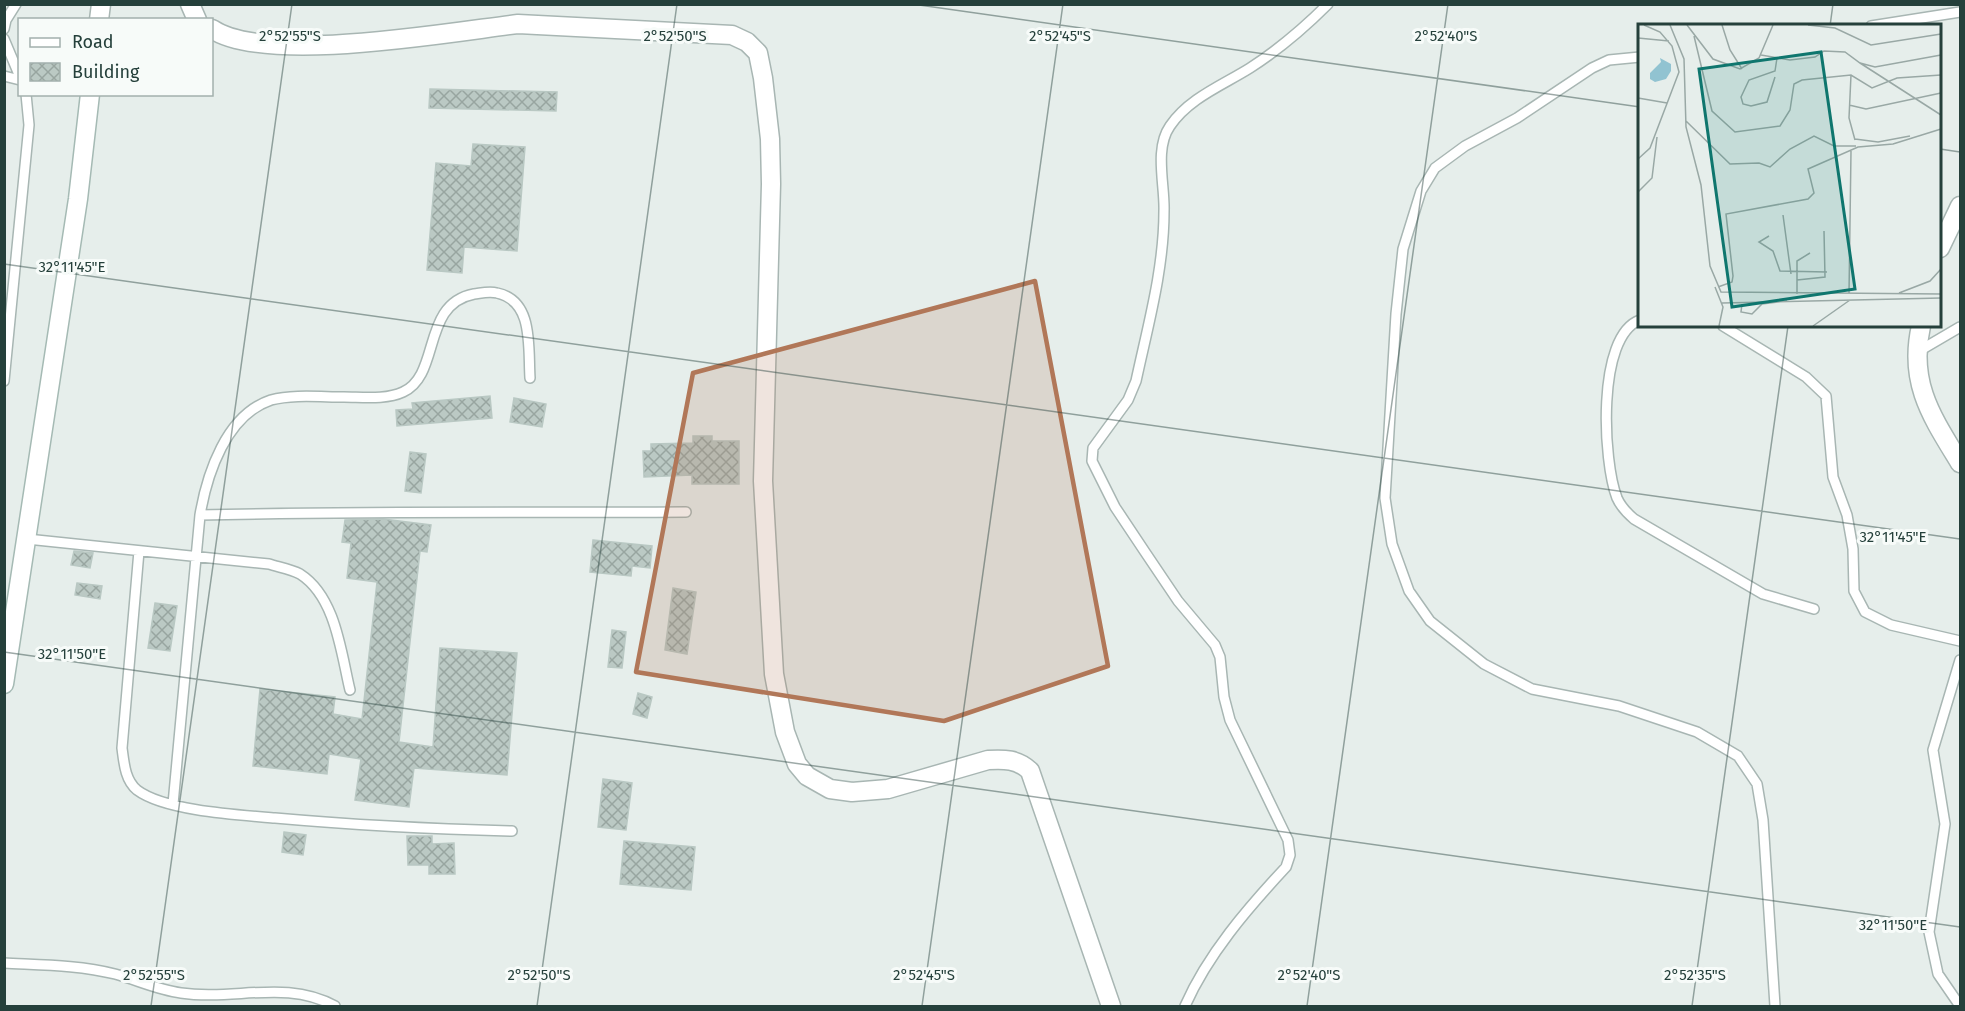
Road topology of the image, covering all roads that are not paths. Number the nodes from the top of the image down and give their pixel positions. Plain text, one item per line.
1 (16, 4) edge
2 (190, 4) edge
3 (1328, 4) edge
4 (1960, 12) edge
5 (196, 18) edge
6 (1885, 24) edge
7 (4, 29) edge
8 (213, 29) edge
9 (4, 39) edge
10 (1638, 57) edge
11 (18, 74) edge
12 (26, 96) edge
13 (90, 96) edge
14 (1960, 206) edge
15 (1941, 246) edge
16 (1638, 321) edge
17 (1725, 327) edge
18 (1921, 327) edge
19 (1960, 327) edge
20 (1919, 351) junction
21 (530, 378) dead end
22 (4, 381) edge
23 (1960, 463) edge
24 (686, 512) dead end
25 (200, 515) junction
26 (27, 539) junction
27 (139, 551) junction
28 (197, 556) junction
29 (1814, 609) dead end
30 (1960, 641) edge
31 (1960, 660) edge
32 (4, 684) edge
33 (350, 690) dead end
34 (173, 804) junction
35 (512, 831) dead end
36 (4, 963) edge
37 (335, 1006) edge
38 (1111, 1006) edge
39 (1185, 1006) edge
40 (1775, 1006) edge
41 (1960, 1006) edge

1 - 7 lane
2 - 5 street
3 - 39 lane
4 - 6 lane
8 - 38 street
9 - 11 lane
10 - 40 lane
12 - 22 lane
13 - 26 street
14 - 15 street
16 - 29 lane
17 - 30 lane
18 - 20 street
19 - 20 lane
20 - 23 street
21 - 25 lane
24 - 25 lane
25 - 28 lane
26 - 27 lane
26 - 32 street
27 - 28 lane
27 - 34 lane
28 - 33 lane
28 - 34 lane
31 - 41 lane
34 - 35 lane
36 - 37 lane

